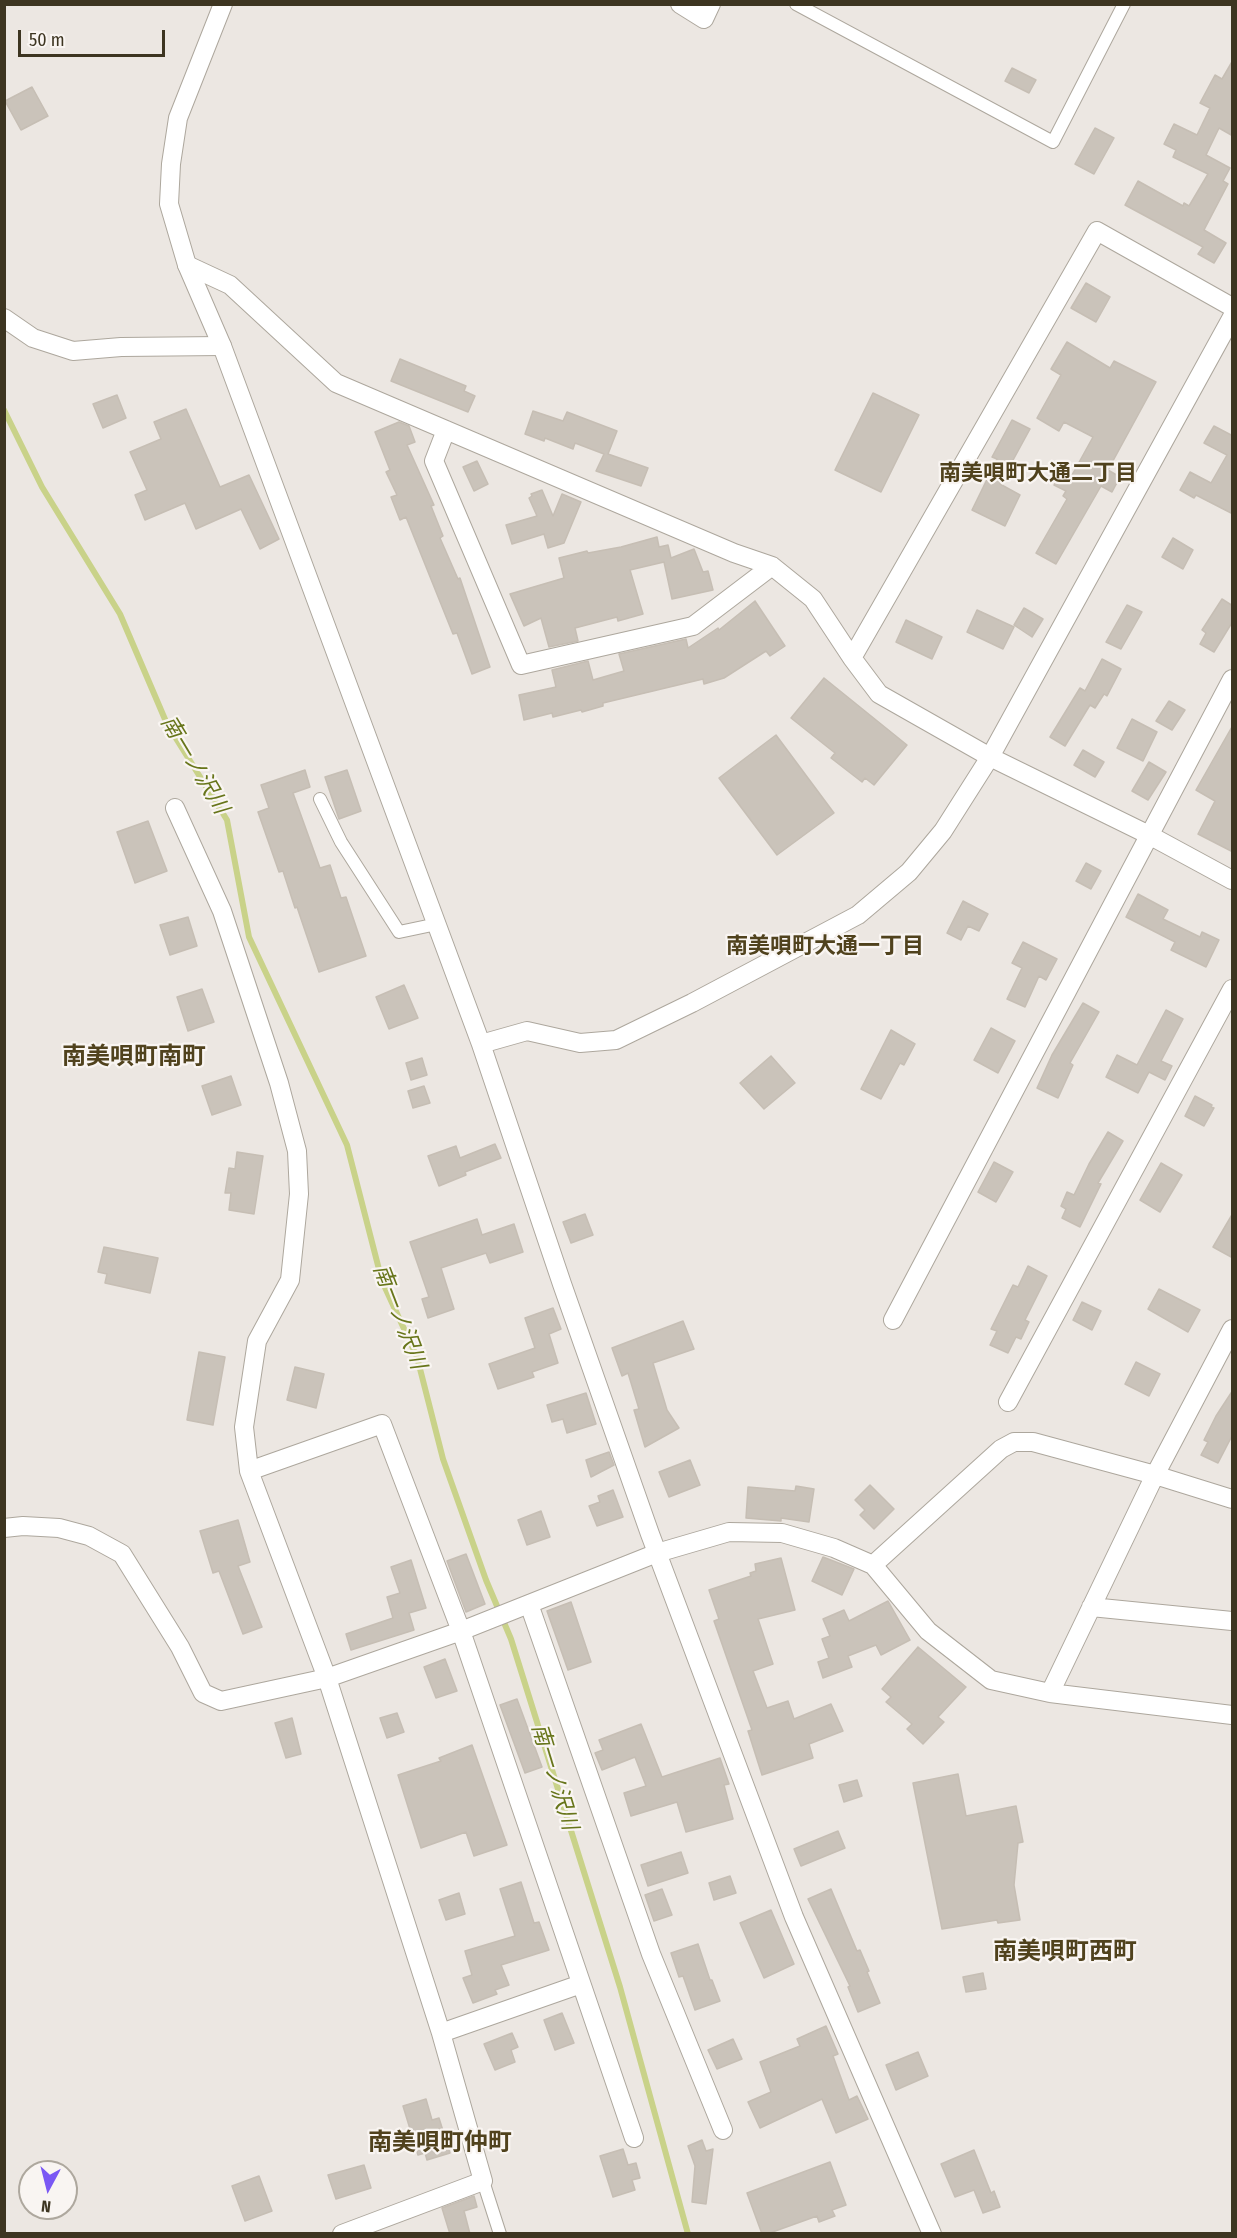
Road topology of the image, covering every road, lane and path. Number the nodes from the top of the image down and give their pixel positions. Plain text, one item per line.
1 (224, 4) edge
2 (680, 4) edge
3 (711, 4) edge
4 (796, 4) edge
5 (1124, 4) edge
6 (187, 265) junction
7 (1233, 307) edge
8 (1233, 316) edge
9 (4, 318) edge
10 (222, 346) junction
11 (446, 430) junction
12 (772, 566) junction
13 (852, 658) junction
14 (1233, 679) edge
15 (990, 757) junction
16 (320, 799) dead end
17 (175, 808) dead end
18 (1149, 835) junction
19 (1233, 880) edge
20 (437, 924) junction
21 (1233, 989) edge
22 (481, 1044) junction
23 (893, 1320) dead end
24 (1233, 1329) edge
25 (1008, 1402) dead end
26 (249, 1471) junction
27 (1155, 1475) junction
28 (1233, 1499) edge
29 (4, 1528) edge
30 (657, 1553) junction
31 (873, 1565) junction
32 (523, 1606) junction
33 (1091, 1607) junction
34 (1233, 1621) edge
35 (461, 1631) junction
36 (327, 1678) junction
37 (1050, 1693) junction
38 (1233, 1715) edge
39 (581, 1984) junction
40 (441, 2033) junction
41 (723, 2130) dead end
42 (634, 2138) dead end
43 (483, 2181) junction
44 (342, 2234) edge
45 (500, 2234) edge
46 (932, 2234) edge

1 - 6 street
2 - 3 street
4 - 5 lane
6 - 10 street
6 - 11 street
7 - 13 street
8 - 15 street
9 - 10 street
10 - 20 street
11 - 12 street
11 - 12 street
12 - 13 street
13 - 15 street
14 - 18 street
15 - 18 street
15 - 22 street
16 - 20 lane
17 - 26 street
18 - 19 street
18 - 23 street
20 - 22 street
21 - 25 street
22 - 30 street
24 - 27 street
26 - 35 street
26 - 36 street
27 - 28 street
27 - 31 street
27 - 33 street
29 - 36 street
30 - 31 street
30 - 32 street
30 - 46 street
31 - 37 street
32 - 35 street
32 - 41 street
33 - 34 street
33 - 37 street
35 - 36 street
35 - 39 street
36 - 40 street
37 - 38 street
39 - 40 street
39 - 42 street
40 - 43 street
43 - 44 street
43 - 45 lane

